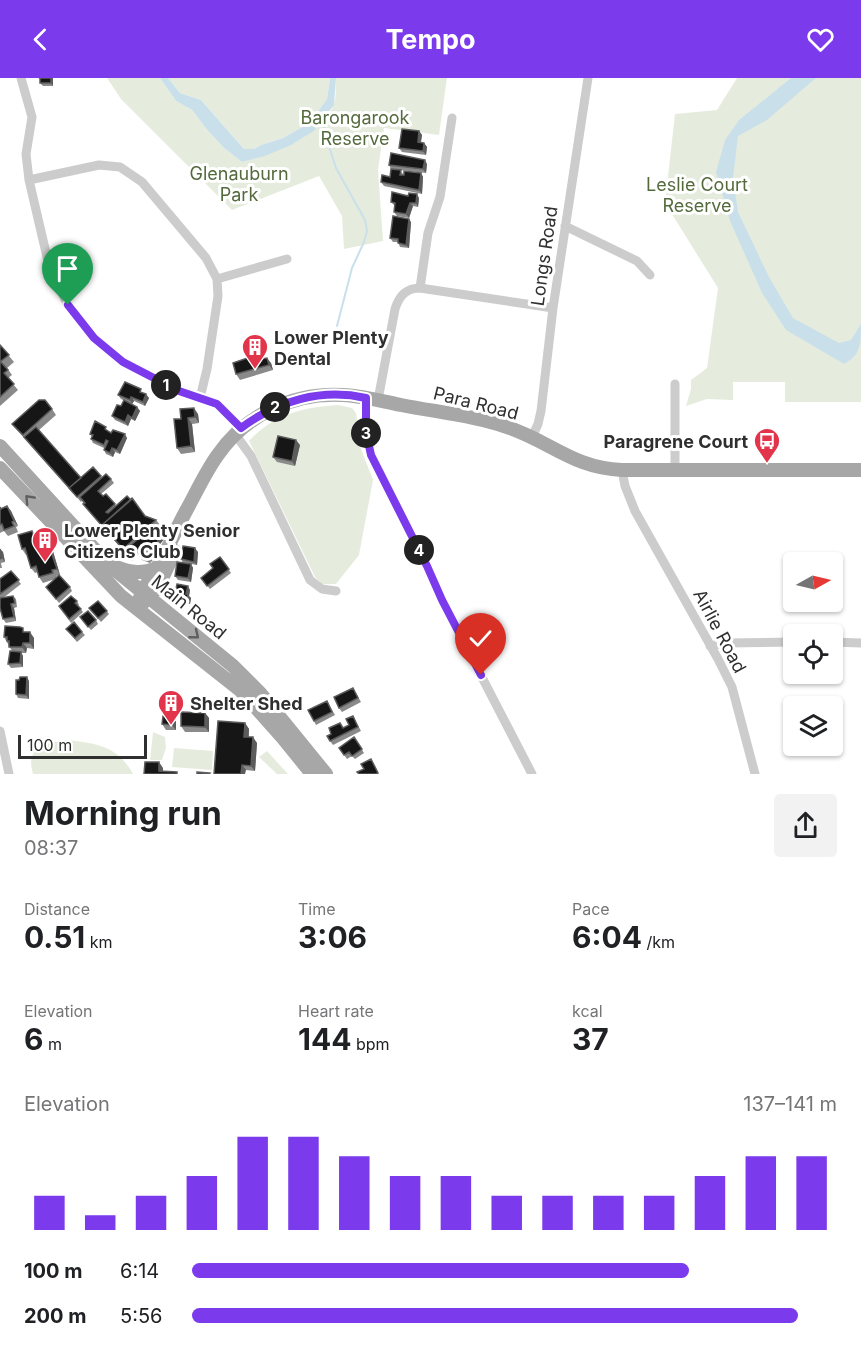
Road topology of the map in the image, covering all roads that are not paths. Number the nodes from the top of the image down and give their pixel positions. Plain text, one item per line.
1 (21, 78) edge
2 (588, 78) edge
3 (448, 121) dead end
4 (30, 180) junction
5 (565, 226) junction
6 (287, 259) dead end
7 (650, 275) dead end
8 (217, 279) junction
9 (420, 288) junction
10 (553, 308) junction
11 (675, 384) dead end
12 (200, 398) junction
13 (372, 399) junction
14 (238, 431) junction
15 (532, 437) junction
16 (0, 446) edge
17 (0, 468) edge
18 (618, 470) junction
19 (675, 470) junction
20 (861, 470) edge
21 (193, 498) junction
22 (108, 564) junction
23 (158, 568) junction
24 (336, 591) dead end
25 (145, 595) junction
26 (136, 608) junction
27 (783, 642) edge
28 (843, 642) edge
29 (861, 643) edge
30 (710, 646) junction
31 (0, 731) edge
32 (9, 774) edge
33 (312, 774) edge
34 (326, 774) edge
35 (532, 774) edge
36 (755, 774) edge

1 - 4 street
2 - 5 street, Longs Road
3 - 9 street
4 - 8 street
4 - 12 street
5 - 7 street
5 - 10 street, Longs Road
6 - 8 street
8 - 12 street
9 - 10 street
9 - 13 street
10 - 15 street, Longs Road
11 - 19 street
12 - 14 street
13 - 14 main road, Para Road
13 - 15 main road, Para Road
13 - 35 street
14 - 21 main road, Para Road
14 - 24 street
15 - 18 main road, Para Road
16 - 22 main road, Main Road
26 -> 17 main road, Main Road
18 - 19 main road, Para Road
18 - 30 street, Airlie Road
19 - 20 main road, Para Road
21 - 23 main road, Para Road
21 - 25 main road, Para Road
22 - 23 main road
22 - 25 main road, Main Road
23 - 25 main road, Para Road
25 - 26 main road, Para Road
25 -> 34 main road, Main Road
26 - 33 main road, Main Road
27 - 30 street
28 - 29 street
30 - 36 street, Airlie Road
31 - 32 street

